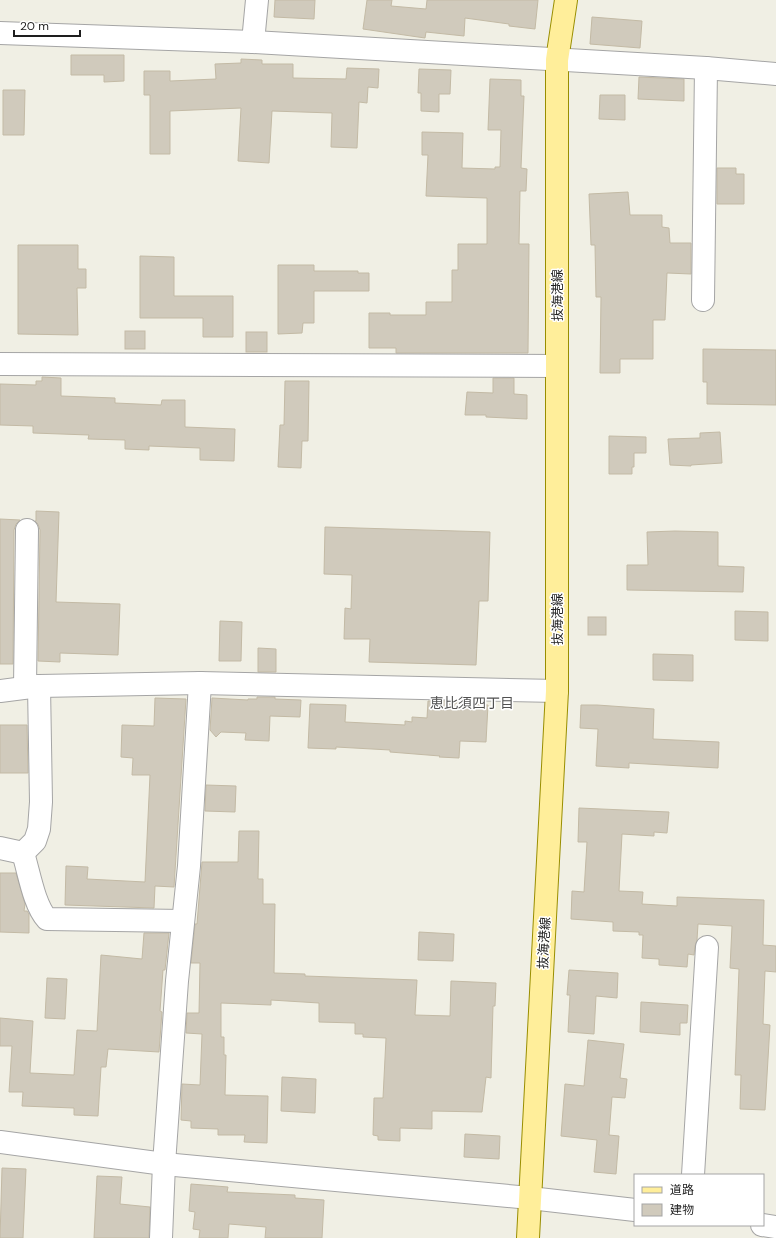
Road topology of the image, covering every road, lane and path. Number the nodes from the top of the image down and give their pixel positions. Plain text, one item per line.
1 (257, 0) edge
2 (566, 0) edge
3 (0, 33) edge
4 (253, 42) junction
5 (557, 60) junction
6 (706, 68) junction
7 (776, 74) edge
8 (703, 300) dead end
9 (0, 364) edge
10 (557, 366) junction
11 (27, 530) dead end
12 (200, 683) junction
13 (32, 687) junction
14 (557, 690) junction
15 (0, 691) edge
16 (0, 848) edge
17 (23, 853) junction
18 (183, 920) junction
19 (707, 947) dead end
20 (0, 1142) edge
21 (164, 1164) junction
22 (693, 1174) edge
23 (530, 1198) junction
24 (634, 1210) edge
25 (764, 1225) edge
26 (776, 1227) edge
27 (161, 1238) edge
28 (528, 1238) edge

1 - 4 street
2 - 5 main road, 抜海港線
3 - 4 street
4 - 5 street
5 - 6 street
5 - 10 main road, 抜海港線
6 - 7 street
6 - 8 street
9 - 10 street
10 - 14 main road, 抜海港線
11 - 13 street
12 - 13 street
12 - 14 street
12 - 18 street
13 - 15 street
13 - 17 street
14 - 23 main road, 抜海港線
16 - 17 street
17 - 18 street
18 - 21 street
19 - 22 street
20 - 21 street
21 - 23 street
21 - 27 street
23 - 24 street
23 - 28 main road, 抜海港線
25 - 26 street

